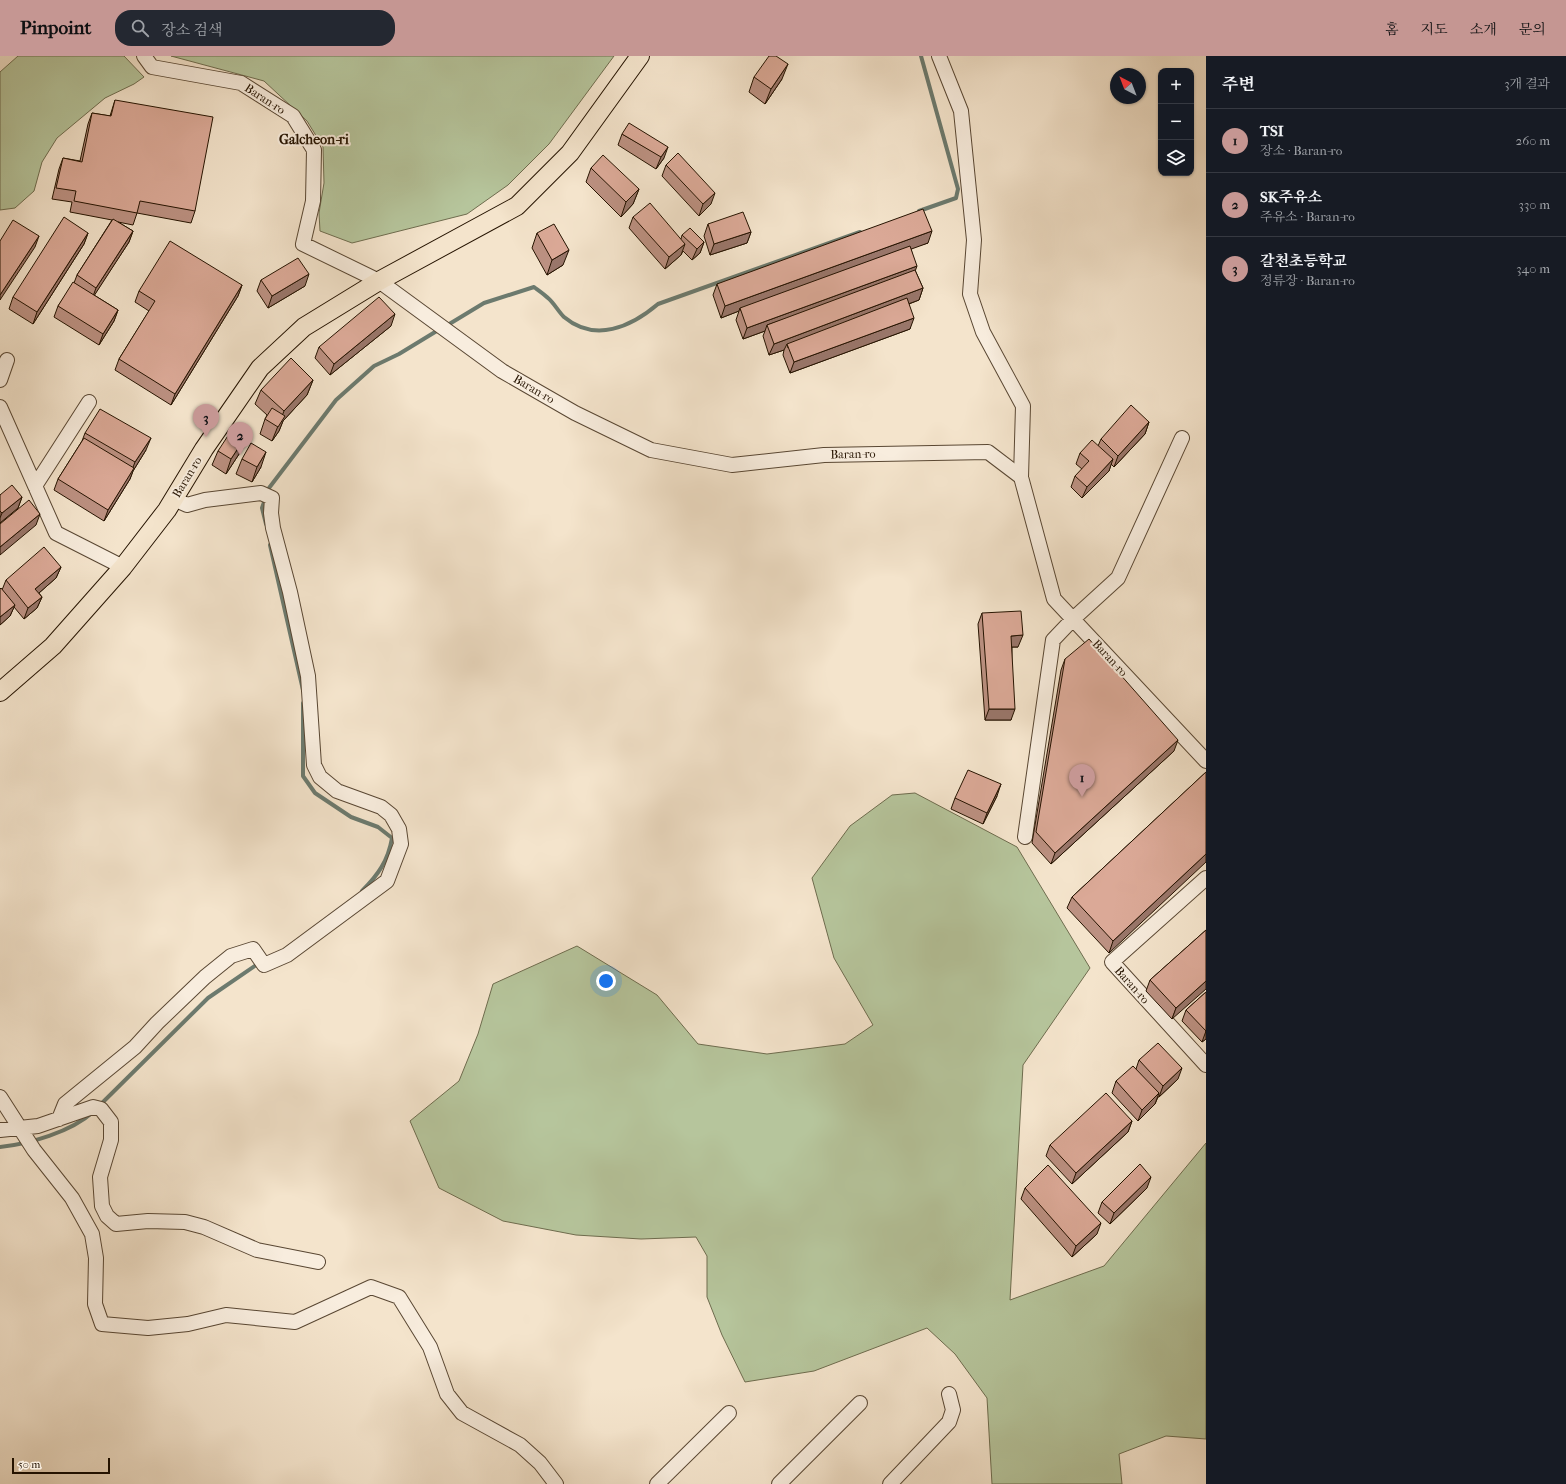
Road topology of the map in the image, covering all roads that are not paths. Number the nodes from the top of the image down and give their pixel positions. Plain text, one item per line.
1 (144, 56) edge
2 (640, 56) edge
3 (939, 56) edge
4 (379, 281) junction
5 (7, 360) dead end
6 (0, 380) edge
7 (88, 402) dead end
8 (0, 407) edge
9 (1182, 438) dead end
10 (1021, 477) junction
11 (35, 486) junction
12 (174, 499) junction
13 (123, 567) junction
14 (1073, 619) junction
15 (2, 685) edge
16 (1206, 761) edge
17 (1025, 837) dead end
18 (1206, 878) edge
19 (1206, 1065) edge
20 (0, 1097) edge
21 (59, 1119) junction
22 (19, 1128) junction
23 (0, 1130) edge
24 (318, 1262) dead end
25 (949, 1394) dead end
26 (860, 1403) dead end
27 (729, 1413) dead end
28 (556, 1484) edge
29 (657, 1484) edge
30 (779, 1484) edge
31 (890, 1484) edge

1 - 4 street, Baran-ro
2 - 4 main road, Baran-ro
3 - 10 street
4 - 10 street, Baran-ro
4 - 12 main road, Baran-ro
5 - 6 street
7 - 11 street
8 - 11 street
9 - 14 street
10 - 14 street, Baran-ro
11 - 13 street
12 - 13 main road, Baran-ro
12 - 21 street
13 - 15 main road, Baran-ro
14 - 16 street, Baran-ro
14 - 17 street
18 - 19 street, Baran-ro
20 - 22 street
21 - 22 street
21 - 24 street
22 - 23 street
22 - 28 street
25 - 31 street
26 - 30 street
27 - 29 street

